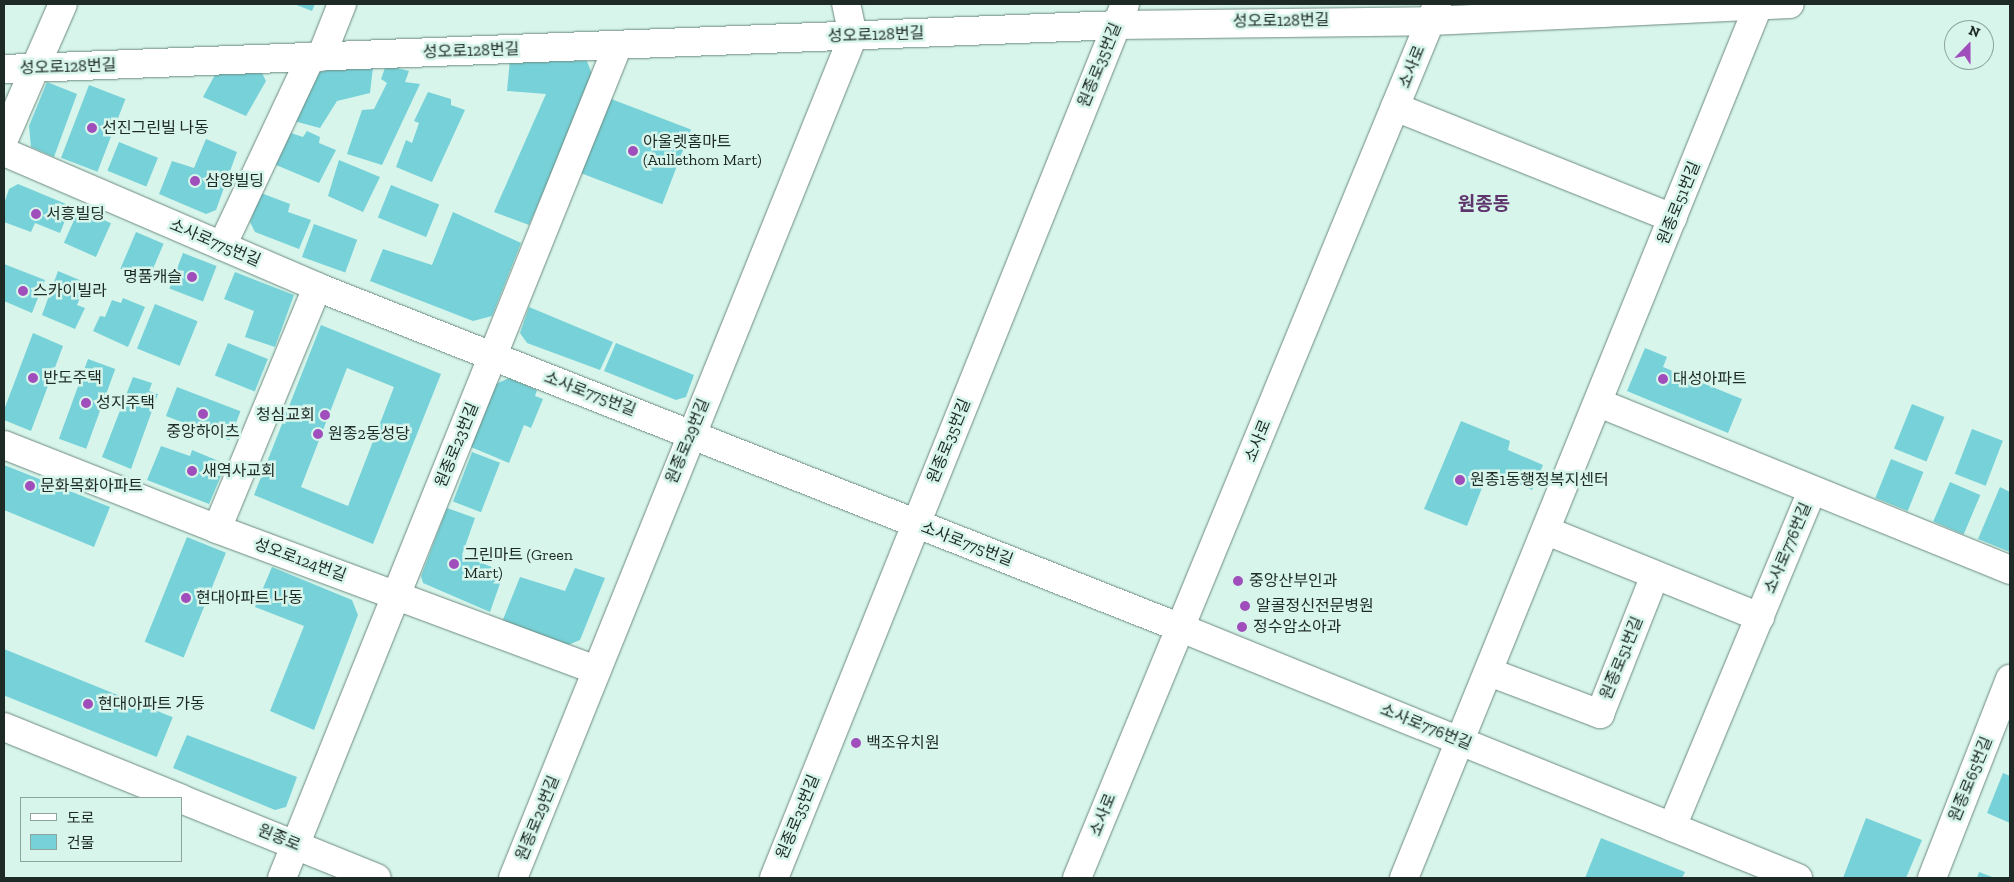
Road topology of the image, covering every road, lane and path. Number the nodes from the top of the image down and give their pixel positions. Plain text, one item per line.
1 (63, 4) edge
2 (342, 4) edge
3 (846, 4) edge
4 (1790, 4) edge
5 (1759, 5) edge
6 (1434, 12) edge
7 (1121, 14) edge
8 (853, 36) junction
9 (618, 45) junction
10 (316, 57) junction
11 (37, 68) junction
12 (4, 70) edge
13 (1395, 107) junction
14 (4, 139) edge
15 (4, 152) edge
16 (1674, 218) junction
17 (222, 246) junction
18 (316, 287) junction
19 (493, 356) junction
20 (1599, 403) junction
21 (691, 434) junction
22 (4, 445) edge
23 (1812, 491) junction
24 (915, 524) junction
25 (217, 529) junction
26 (1547, 530) junction
27 (2010, 570) edge
28 (1656, 575) junction
29 (396, 596) junction
30 (1760, 617) junction
31 (1181, 628) junction
32 (597, 670) junction
33 (1489, 672) junction
34 (2010, 679) edge
35 (4, 727) edge
36 (1460, 741) junction
37 (179, 797) edge
38 (182, 798) edge
39 (1672, 827) junction
40 (295, 845) junction
41 (282, 878) edge
42 (377, 878) edge
43 (513, 878) edge
44 (774, 878) edge
45 (1077, 878) edge
46 (1404, 878) edge
47 (1798, 878) edge
48 (1932, 878) edge

1 - 11 street
2 - 10 street
3 - 8 street
4 - 5 street, 성오로128번길
5 - 6 street, 성오로128번길
5 - 16 street, 원종로51번길
6 - 7 street, 성오로128번길
6 - 13 street, 소사로
7 - 8 street, 성오로128번길
7 - 24 street, 원종로35번길
8 - 9 street, 성오로128번길
8 - 21 street, 원종로29번길
9 - 10 street, 성오로128번길
9 - 19 street, 원종로23번길
10 - 11 street, 성오로128번길
10 - 17 street
11 - 12 street, 성오로128번길
11 - 14 street
13 - 16 street
13 - 31 street, 소사로
15 - 17 street, 소사로775번길
16 - 20 street, 원종로51번길
17 - 18 street, 소사로775번길
18 - 19 street, 소사로775번길
18 - 25 street
19 - 21 street, 소사로775번길
19 - 29 street, 원종로23번길
20 - 23 street
20 - 26 street, 원종로51번길
21 - 24 street, 소사로775번길
21 - 32 street, 원종로29번길
22 - 25 street, 성오로124번길
23 - 27 street
23 - 30 street, 소사로776번길
24 - 31 street, 소사로775번길
24 - 44 street, 원종로35번길
25 - 29 street, 성오로124번길
26 - 28 street
26 - 33 street, 원종로51번길
28 - 30 street
28 - 33 street, 원종로51번길
29 - 32 street, 성오로124번길
29 - 40 street, 원종로23번길
30 - 39 street, 소사로776번길
31 - 36 street, 소사로776번길
31 - 45 street, 소사로
32 - 43 street, 원종로29번길
33 - 36 street, 원종로51번길
34 - 48 street, 원종로65번길
35 - 37 street, 원종로
36 - 39 street, 소사로776번길
36 - 46 street, 원종로51번길
38 - 40 street, 원종로
39 - 47 street, 소사로776번길
40 - 41 street, 원종로23번길
40 - 42 street, 원종로

